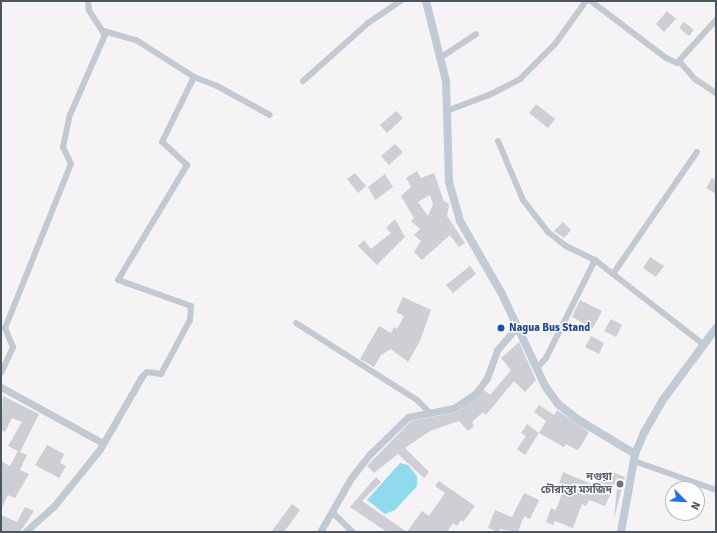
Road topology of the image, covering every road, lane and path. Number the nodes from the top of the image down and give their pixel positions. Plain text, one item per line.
1 (88, 1) edge
2 (401, 1) edge
3 (426, 1) edge
4 (586, 1) edge
5 (591, 1) edge
6 (716, 20) edge
7 (104, 31) junction
8 (476, 34) dead end
9 (440, 58) junction
10 (680, 62) junction
11 (194, 77) junction
12 (303, 80) dead end
13 (716, 93) edge
14 (449, 110) junction
15 (270, 115) dead end
16 (498, 141) dead end
17 (697, 152) dead end
18 (595, 260) junction
19 (613, 274) junction
20 (296, 323) dead end
21 (517, 327) junction
22 (716, 328) edge
23 (704, 344) junction
24 (537, 368) junction
25 (1, 372) edge
26 (143, 377) joint
27 (1, 387) edge
28 (428, 411) junction
29 (103, 443) junction
30 (635, 458) junction
31 (716, 490) edge
32 (334, 513) junction
33 (25, 532) edge
34 (320, 532) edge
35 (353, 532) edge
36 (621, 532) edge

1 - 7 street
2 - 12 street
3 - 9 main road
4 - 14 street
5 - 10 street
6 - 10 street
7 - 11 street
7 - 25 street
8 - 9 street
9 - 14 main road
10 - 13 street
11 - 15 street
11 - 26 street
14 - 21 main road
16 - 18 street
17 - 19 street
18 - 19 street
18 - 24 street
19 - 23 street
20 - 28 street
21 - 24 main road
21 - 28 street
22 - 23 main road
23 - 30 main road
24 - 30 main road
26 - 29 street
27 - 29 street
28 - 32 street
29 - 33 street
30 - 31 street
30 - 36 main road
32 - 34 street
32 - 35 street

